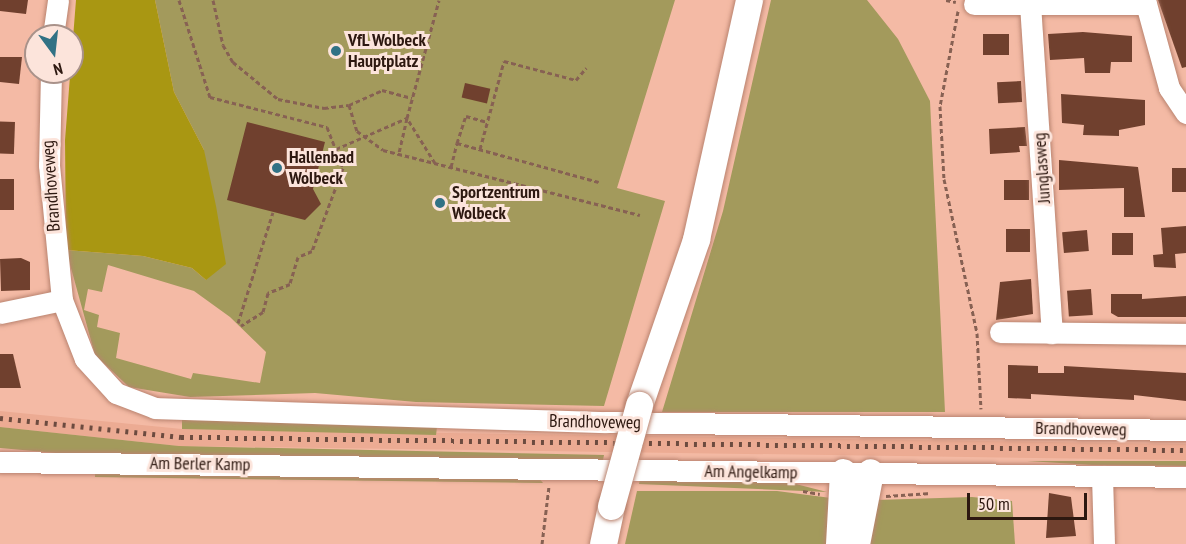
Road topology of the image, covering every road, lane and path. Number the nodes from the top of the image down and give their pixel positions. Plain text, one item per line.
1 (58, 0) edge
2 (179, 0) edge
3 (213, 0) edge
4 (439, 0) edge
5 (749, 0) edge
6 (967, 2) edge
7 (1145, 2) edge
8 (1030, 4) junction
9 (55, 24) edge
10 (586, 68) dead end
11 (51, 84) edge
12 (412, 98) junction
13 (349, 105) junction
14 (1186, 113) edge
15 (407, 118) junction
16 (487, 122) junction
17 (365, 139) junction
18 (457, 143) junction
19 (336, 149) junction
20 (480, 149) junction
21 (399, 154) junction
22 (435, 164) junction
23 (451, 167) junction
24 (599, 182) dead end
25 (273, 212) dead end
26 (640, 215) dead end
27 (63, 300) junction
28 (0, 313) edge
29 (1000, 332) dead end
30 (1052, 333) junction
31 (1186, 334) edge
32 (980, 428) junction
33 (1186, 430) edge
34 (0, 462) edge
35 (399, 467) joint
36 (550, 469) junction
37 (843, 472) junction
38 (870, 472) junction
39 (1102, 476) junction
40 (1186, 477) edge
41 (542, 544) edge
42 (603, 544) edge
43 (839, 544) edge
44 (856, 544) edge
45 (1104, 544) edge

1 - 9 street
2 - 19 path
3 - 13 path
4 - 12 path
5 - 42 main road, bridge
6 - 8 street
6 - 32 path
7 - 8 street
7 - 14 street
8 - 30 street, Junglasweg
10 - 16 path
11 - 27 street, Brandhoveweg
12 - 13 path
12 - 15 path
13 - 17 path
15 - 17 path
15 - 21 path
15 - 22 path
16 - 18 path
16 - 20 path
17 - 19 path
17 - 21 path
18 - 20 path
18 - 23 path
19 - 25 path
20 - 24 path
21 - 22 path
22 - 23 path
23 - 26 path
27 - 28 street
27 - 32 street, Brandhoveweg
29 - 30 street
30 - 31 street
32 - 33 street, Brandhoveweg
34 - 35 street, Am Berler Kamp
35 - 36 street, Am Angelkamp
36 - 37 street, Am Angelkamp
36 - 41 path
37 - 38 street, Am Angelkamp
37 - 43 main road
38 - 39 street, Am Angelkamp
38 - 44 main road
39 - 40 street, Am Angelkamp
39 - 45 street

